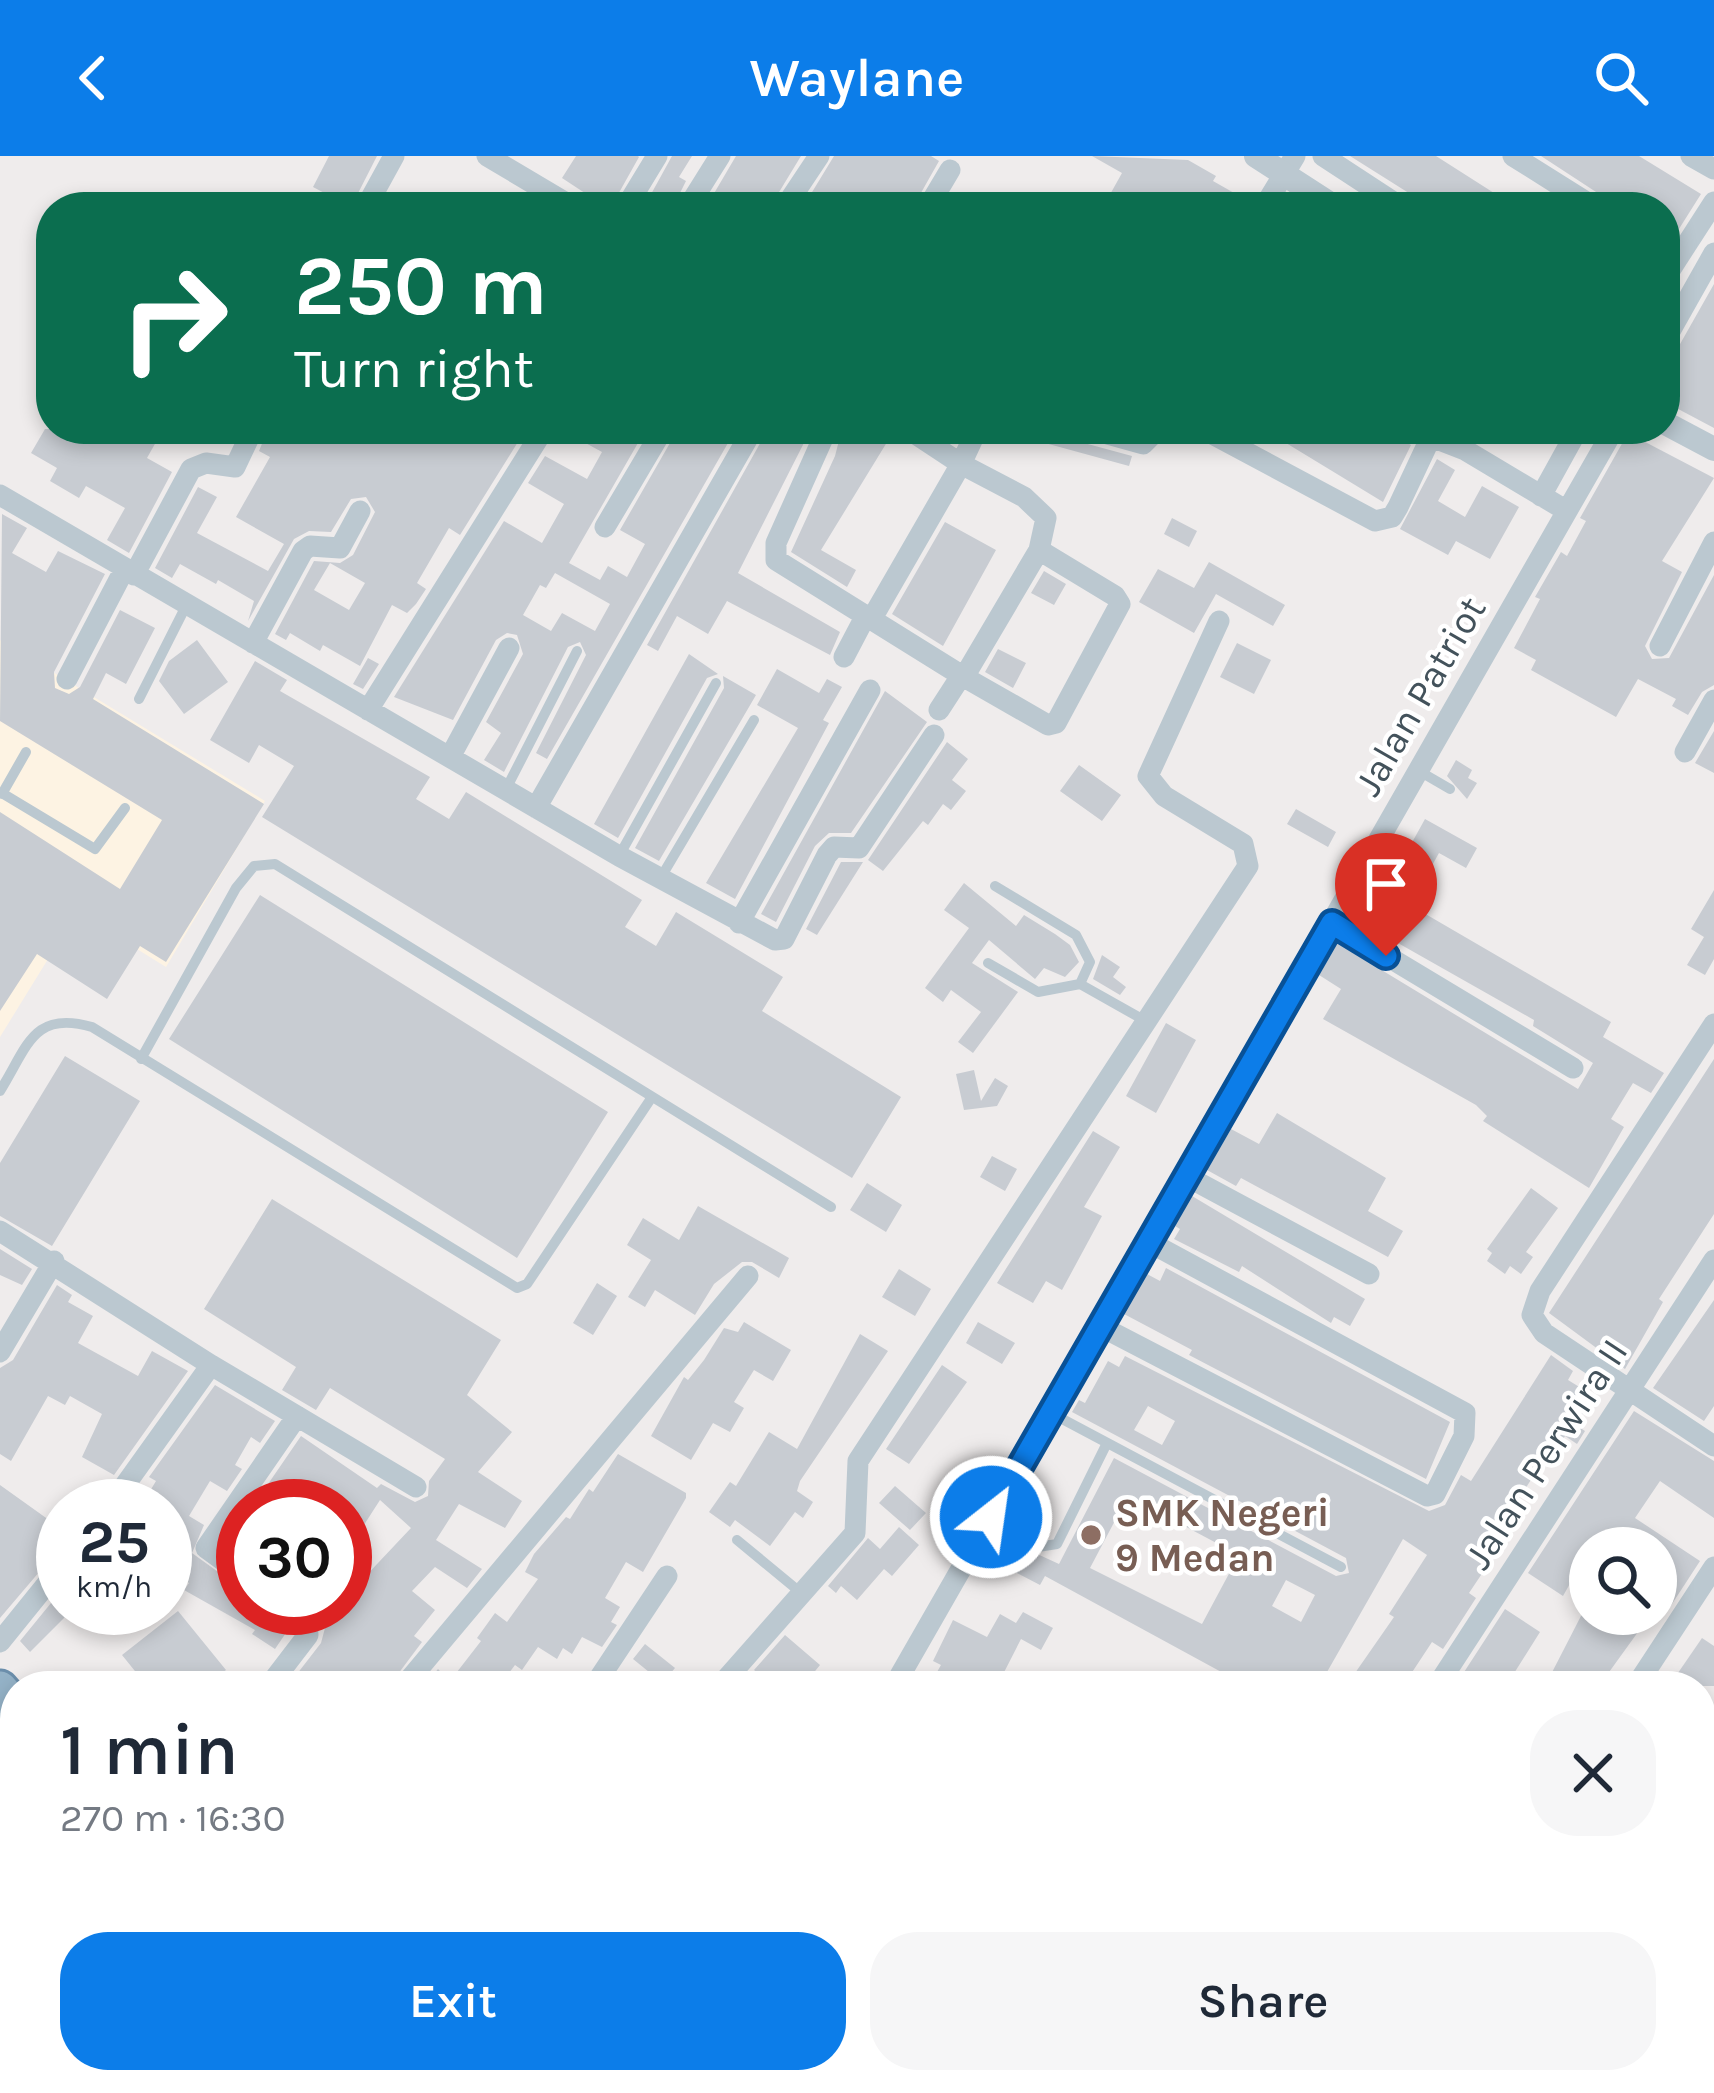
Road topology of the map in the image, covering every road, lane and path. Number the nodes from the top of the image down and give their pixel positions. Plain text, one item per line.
1 (394, 156) edge
2 (487, 156) edge
3 (657, 156) edge
4 (720, 156) edge
5 (819, 156) edge
6 (1256, 156) edge
7 (1311, 156) edge
8 (1323, 156) edge
9 (1513, 156) edge
10 (1691, 156) edge
11 (1714, 169) edge
12 (950, 170) dead end
13 (1292, 170) edge
14 (374, 192) edge
15 (548, 192) edge
16 (635, 192) edge
17 (697, 192) edge
18 (795, 192) edge
19 (937, 192) edge
20 (1318, 192) edge
21 (1378, 192) edge
22 (1570, 192) edge
23 (1714, 202) edge
24 (1680, 248) edge
25 (1714, 253) edge
26 (1680, 313) edge
27 (1680, 430) edge
28 (246, 444) edge
29 (535, 444) edge
30 (654, 444) edge
31 (744, 444) edge
32 (821, 444) edge
33 (931, 444) edge
34 (970, 444) edge
35 (1231, 444) edge
36 (1417, 444) edge
37 (1447, 444) edge
38 (1570, 444) edge
39 (1606, 444) edge
40 (1713, 446) edge
41 (961, 464) junction
42 (0, 496) edge
43 (1541, 496) junction
44 (359, 512) dead end
45 (1567, 512) junction
46 (605, 527) dead end
47 (1714, 542) edge
48 (1039, 550) junction
49 (129, 573) junction
50 (186, 606) junction
51 (868, 618) junction
52 (1219, 621) dead end
53 (253, 644) junction
54 (1660, 646) dead end
55 (509, 648) dead end
56 (577, 651) dead end
57 (844, 657) dead end
58 (962, 676) junction
59 (67, 679) dead end
60 (716, 683) dead end
61 (870, 690) dead end
62 (139, 699) dead end
63 (1714, 700) edge
64 (368, 710) junction
65 (939, 710) dead end
66 (754, 720) dead end
67 (934, 735) dead end
68 (26, 752) dead end
69 (1685, 752) dead end
70 (450, 757) junction
71 (1419, 771) junction
72 (1450, 789) dead end
73 (505, 790) junction
74 (1, 795) edge
75 (125, 808) dead end
76 (536, 808) junction
77 (619, 856) junction
78 (660, 879) junction
79 (995, 886) dead end
80 (739, 922) junction
81 (1332, 923) junction
82 (988, 963) dead end
83 (1080, 984) junction
84 (1144, 1020) junction
85 (1714, 1024) edge
86 (141, 1059) junction
87 (1573, 1068) dead end
88 (0, 1091) edge
89 (652, 1096) junction
90 (1186, 1176) junction
91 (831, 1208) dead end
92 (0, 1231) edge
93 (1149, 1242) junction
94 (1714, 1260) edge
95 (54, 1262) junction
96 (1369, 1274) dead end
97 (748, 1276) dead end
98 (1100, 1326) junction
99 (0, 1352) edge
100 (211, 1365) junction
101 (1633, 1389) junction
102 (1051, 1414) junction
103 (297, 1417) junction
104 (1106, 1445) junction
105 (1714, 1446) edge
106 (129, 1479) edge
107 (254, 1479) edge
108 (416, 1486) dead end
109 (991, 1517) junction
110 (737, 1540) dead end
111 (1714, 1567) edge
112 (1341, 1568) dead end
113 (667, 1576) dead end
114 (800, 1592) junction
115 (36, 1597) edge
116 (308, 1635) edge
117 (0, 1642) edge
118 (280, 1671) edge
119 (417, 1671) edge
120 (605, 1671) edge
121 (733, 1671) edge
122 (903, 1671) edge
123 (1447, 1671) edge
124 (1646, 1671) edge

1 - 14 street
2 - 15 street
3 - 16 street
4 - 17 street
5 - 18 street
6 - 13 street
7 - 13 street
8 - 21 street
9 - 22 street
10 - 11 street
12 - 19 street
13 - 20 street
23 - 24 street
25 - 26 street
27 - 40 street
28 - 49 street
29 - 64 street
30 - 46 street
31 - 76 street
32 - 51 street
33 - 41 street
34 - 41 street
35 - 36 street
37 - 43 street
38 - 43 street
39 - 45 street, Jalan Patriot
41 - 48 street
41 - 51 street
42 - 49 street
43 - 45 street
44 - 53 street
45 - 71 street, Jalan Patriot
47 - 54 street
48 - 58 street
48 - 58 street
49 - 50 street
49 - 59 street
50 - 53 street
50 - 62 lane
51 - 57 street
51 - 58 street
52 - 84 street
53 - 64 street
55 - 70 street
56 - 73 lane
58 - 65 street
60 - 77 lane
61 - 80 street
63 - 69 street
64 - 70 street
66 - 78 lane
67 - 80 street
68 - 74 lane
70 - 73 street
71 - 72 lane
71 - 81 street, Jalan Patriot
73 - 76 street
74 - 75 lane
76 - 77 street
77 - 78 street
78 - 80 street
79 - 83 lane
81 - 87 street
81 - 90 street, Jalan Patriot
82 - 83 lane
83 - 84 lane
84 - 114 street
85 - 101 street
86 - 88 lane
86 - 89 lane
86 - 89 lane
89 - 91 lane
90 - 93 street, Jalan Patriot
90 - 96 street
92 - 95 street
93 - 98 street, Jalan Patriot
93 - 98 street
94 - 101 street, Jalan Perwira II
95 - 99 street
95 - 100 street
97 - 119 street
98 - 102 street, Jalan Patriot
100 - 103 street
100 - 106 street
101 - 105 street
101 - 123 street, Jalan Perwira II
102 - 104 lane
102 - 109 street, Jalan Patriot
103 - 107 street
103 - 108 street
104 - 109 lane
104 - 112 lane
109 - 122 street, Jalan Patriot
110 - 114 lane
111 - 124 street
113 - 120 street
114 - 121 street
115 - 117 street
116 - 118 street

